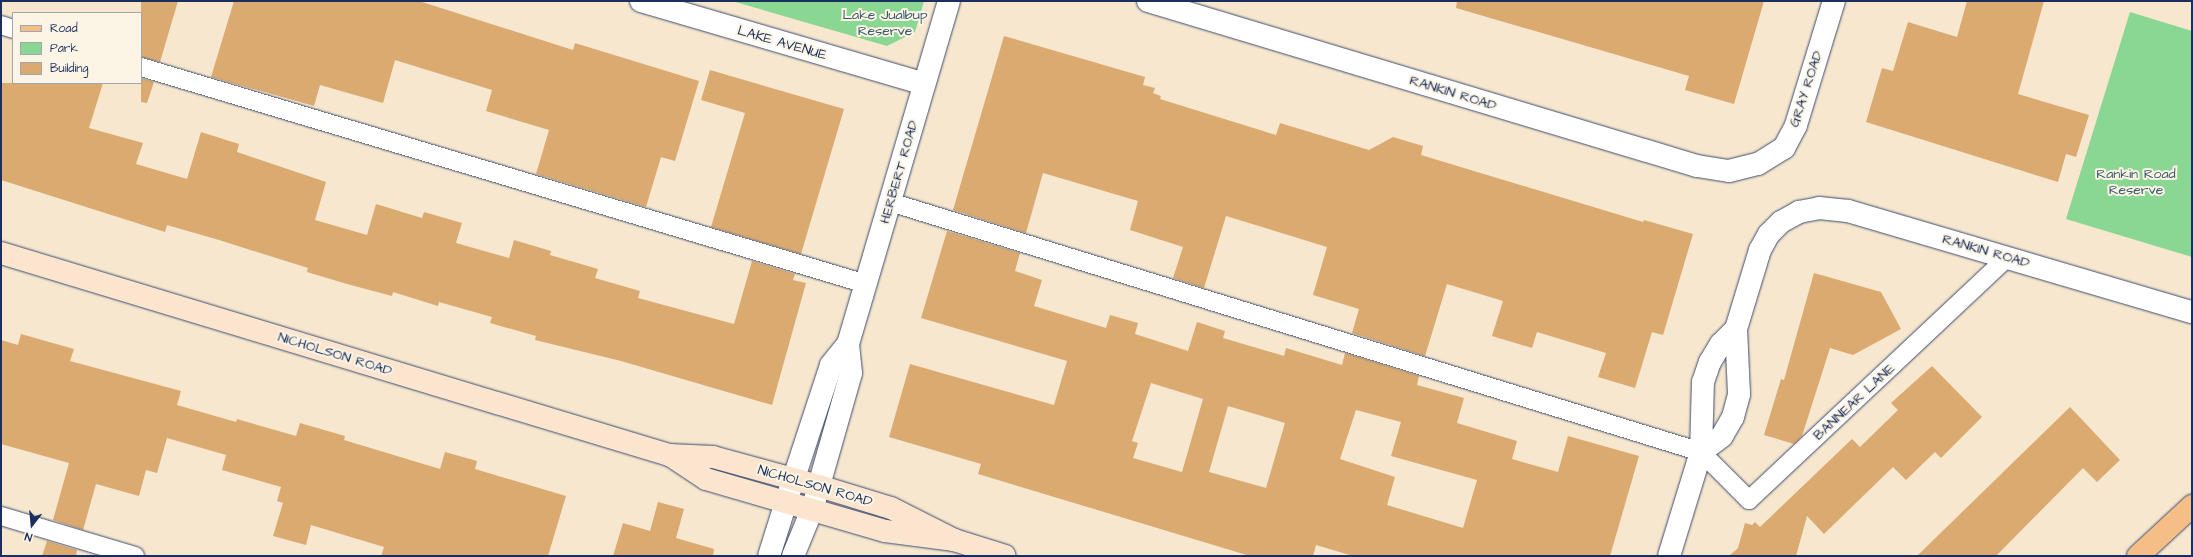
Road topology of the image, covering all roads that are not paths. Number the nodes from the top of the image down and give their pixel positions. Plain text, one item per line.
1 (641, 1) edge
2 (949, 1) edge
3 (1148, 1) edge
4 (1834, 1) edge
5 (1, 25) edge
6 (12, 28) edge
7 (142, 67) edge
8 (924, 84) junction
9 (1758, 164) joint
10 (890, 202) junction
11 (1, 253) edge
12 (2008, 257) junction
13 (866, 284) junction
14 (2192, 312) edge
15 (1736, 329) junction
16 (848, 344) junction
17 (1701, 452) junction
18 (669, 455) junction
19 (793, 479) junction
20 (820, 486) junction
21 (786, 502) junction
22 (2192, 506) edge
23 (812, 510) junction
24 (1, 516) edge
25 (954, 540) junction
26 (134, 556) edge
27 (769, 556) edge
28 (793, 556) edge
29 (1005, 556) edge
30 (1669, 556) edge
31 (2138, 556) edge

1 - 8 street, LAKE AVENUE
2 - 8 street, HERBERT ROAD
3 - 9 street, RANKIN ROAD
4 - 9 street, GRAY ROAD
5 - 6 lane
7 - 13 lane
8 - 10 street, HERBERT ROAD
10 - 13 street, HERBERT ROAD
10 - 17 lane
11 - 18 main road, NICHOLSON ROAD
12 - 14 street, RANKIN ROAD
12 - 15 street, RANKIN ROAD
12 - 17 lane, BANNEAR LANE
13 - 16 street, HERBERT ROAD
15 - 17 street
15 - 17 street
16 - 19 street, HERBERT ROAD
16 - 20 street, HERBERT ROAD
17 - 30 street
18 - 19 main road, NICHOLSON ROAD
18 - 21 main road, NICHOLSON ROAD
19 - 20 main road, NICHOLSON ROAD
19 - 21 street, HERBERT ROAD
20 - 23 street, HERBERT ROAD
20 - 25 main road, NICHOLSON ROAD
21 - 23 main road, NICHOLSON ROAD
21 - 27 street, HERBERT ROAD
22 - 31 main road
23 - 25 main road, NICHOLSON ROAD
23 - 28 street, HERBERT ROAD
24 - 26 lane
25 - 29 main road, NICHOLSON ROAD

